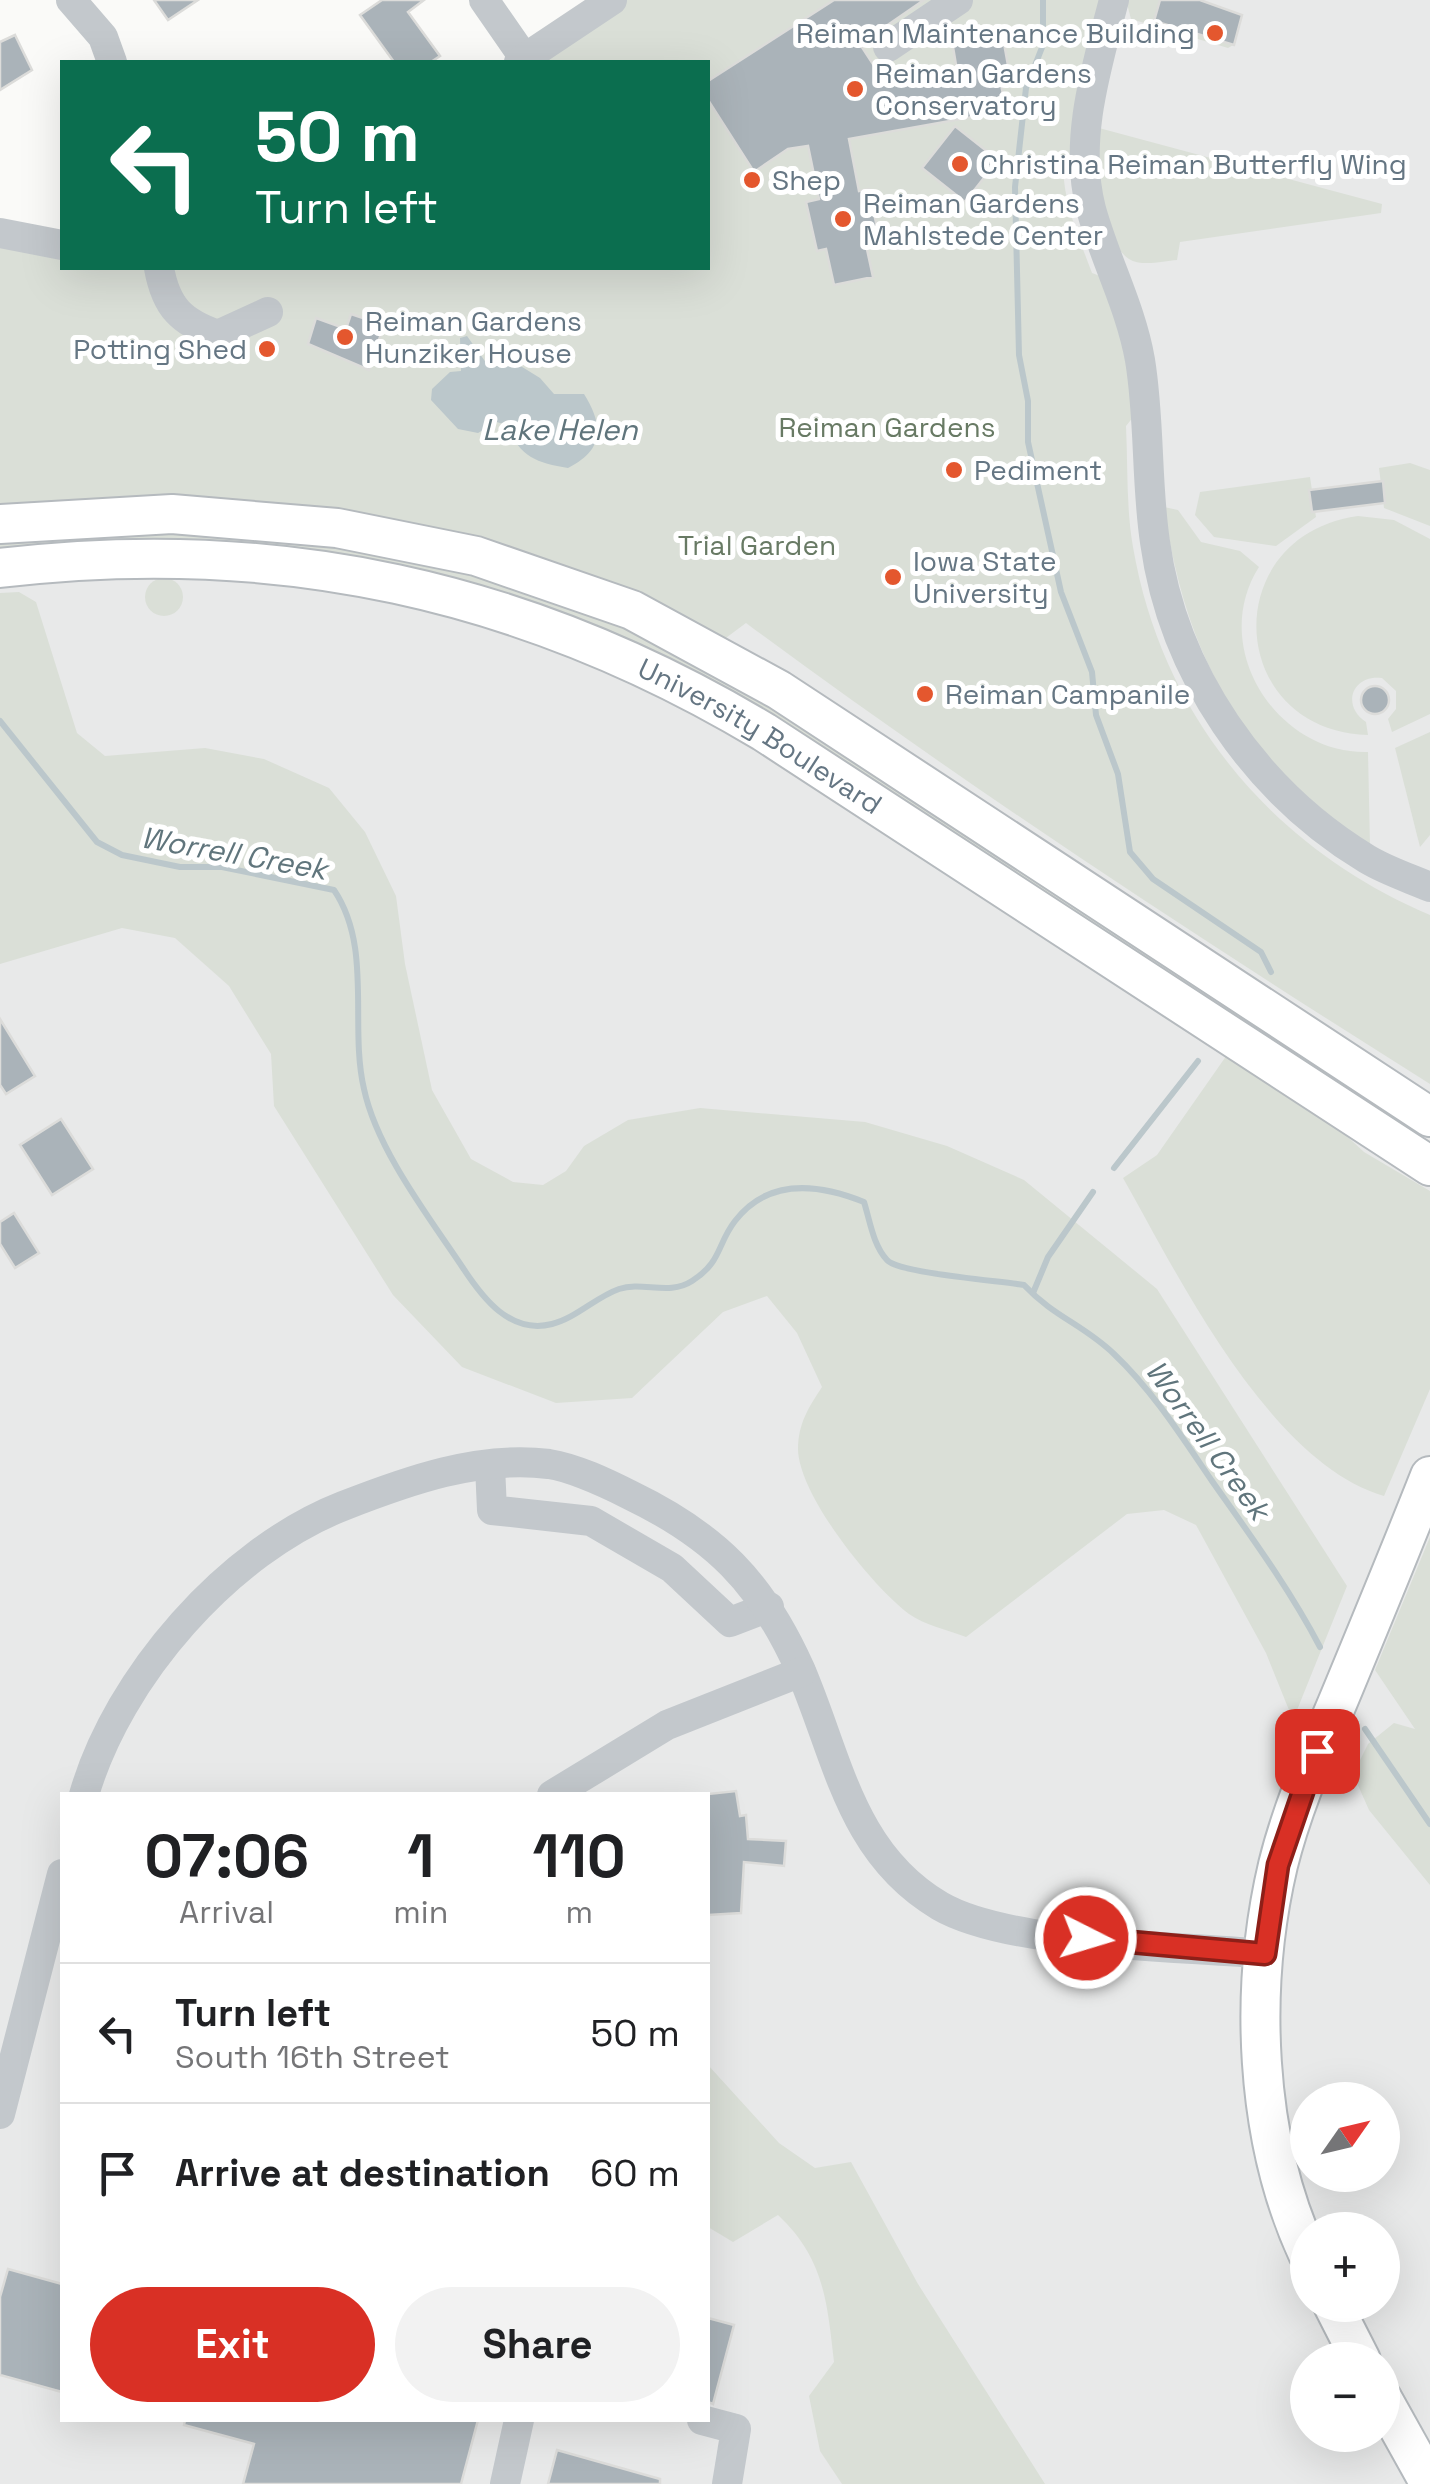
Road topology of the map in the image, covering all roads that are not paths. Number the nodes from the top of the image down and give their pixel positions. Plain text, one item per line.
1 (71, 0) edge
2 (484, 0) edge
3 (612, 0) edge
4 (958, 0) edge
5 (1114, 0) edge
6 (888, 47) dead end
7 (111, 60) edge
8 (521, 60) edge
9 (523, 60) edge
10 (0, 233) edge
11 (60, 245) edge
12 (160, 270) edge
13 (268, 312) dead end
14 (0, 524) edge
15 (0, 568) edge
16 (1430, 886) edge
17 (1430, 1117) edge
18 (1430, 1166) edge
19 (490, 1466) junction
20 (1430, 1476) edge
21 (770, 1606) junction
22 (801, 1672) junction
23 (85, 1792) edge
24 (557, 1792) edge
25 (58, 1911) edge
26 (1265, 1954) junction
27 (9, 2047) edge
28 (0, 2114) edge
29 (1294, 2212) edge
30 (519, 2422) edge
31 (710, 2422) edge
32 (1400, 2430) edge
33 (505, 2484) edge
34 (727, 2484) edge
35 (1430, 2484) edge

1 - 7 street
2 - 8 street
3 - 9 street
4 - 6 street
5 - 16 street
10 - 11 street
12 - 13 street
14 - 17 main road, University Boulevard
15 - 18 main road, University Boulevard
19 - 21 street
19 - 21 street
19 - 23 street
20 - 26 main road
21 - 22 street
22 - 24 street
22 - 26 street
25 - 27 street
26 - 29 main road
27 - 28 street
30 - 33 street
31 - 34 street
32 - 35 main road

